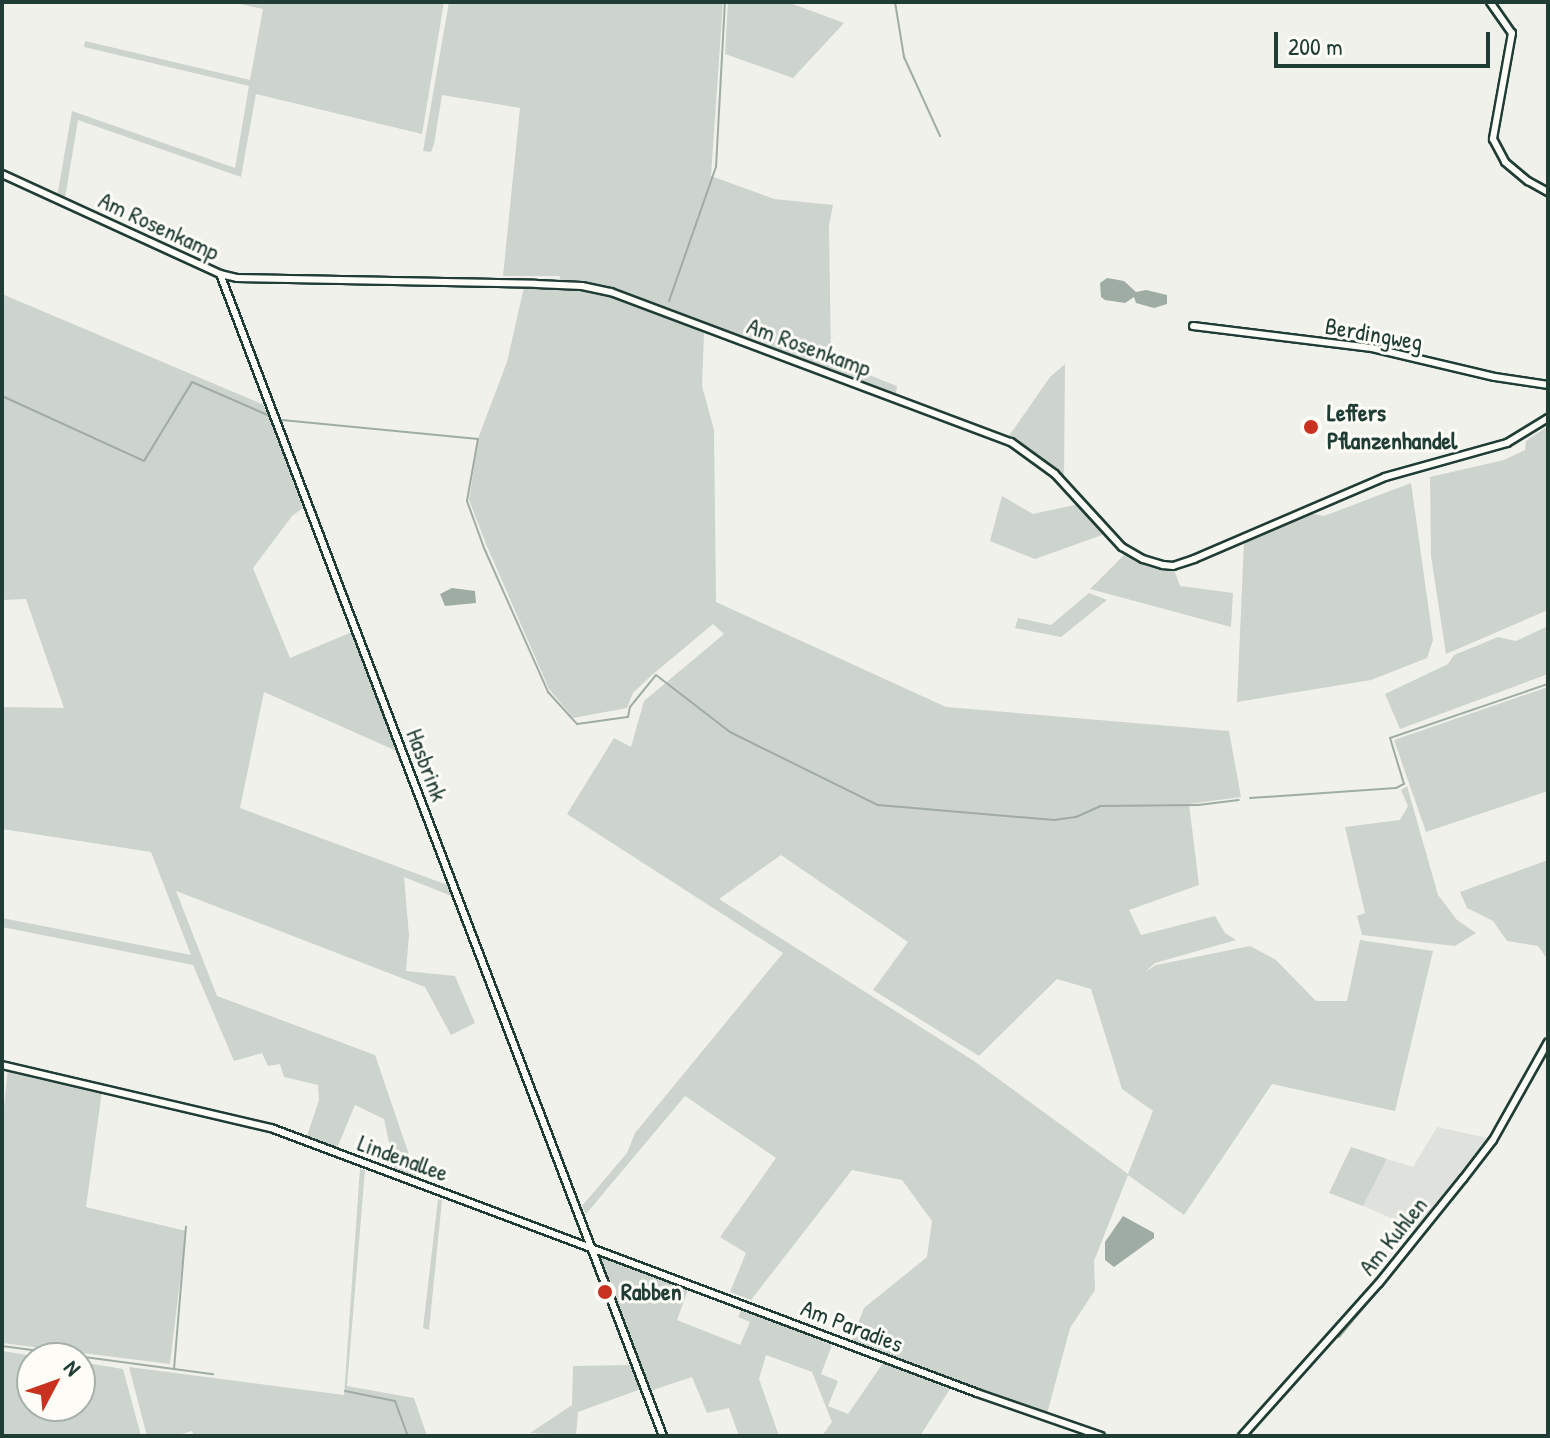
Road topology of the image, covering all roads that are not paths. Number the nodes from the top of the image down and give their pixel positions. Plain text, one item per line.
1 (1490, 2) edge
2 (2, 174) edge
3 (1548, 192) edge
4 (220, 274) junction
5 (237, 278) junction
6 (228, 295) junction
7 (1193, 326) dead end
8 (1548, 385) edge
9 (1548, 418) edge
10 (1548, 1042) edge
11 (2, 1065) edge
12 (592, 1248) junction
13 (663, 1436) edge
14 (1101, 1436) edge
15 (1242, 1436) edge

1 - 3 street
2 - 4 street, Am Rosenkamp
4 - 5 street, Am Rosenkamp
4 - 6 street, Hasbrink
5 - 6 street
5 - 9 street, Am Rosenkamp
6 - 12 street, Hasbrink
7 - 8 street, Berdingweg
10 - 15 street, Am Kuhlen
11 - 12 street, Lindenallee
12 - 13 street
12 - 14 street, Am Paradies

